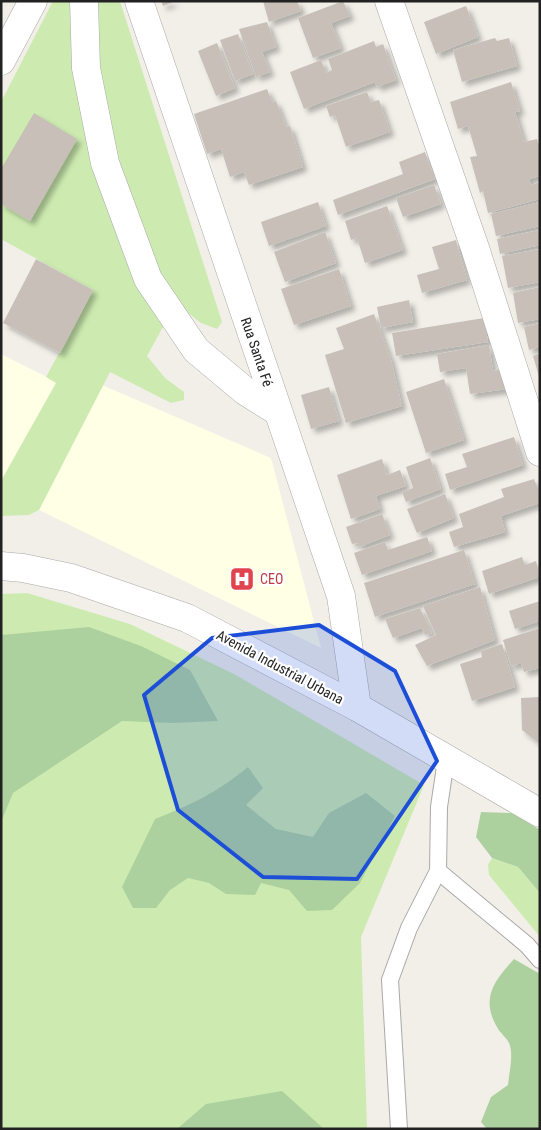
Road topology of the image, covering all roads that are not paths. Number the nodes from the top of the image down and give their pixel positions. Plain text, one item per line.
1 (33, 1) edge
2 (84, 1) edge
3 (139, 1) edge
4 (389, 1) edge
5 (1, 61) edge
6 (277, 411) junction
7 (540, 452) edge
8 (1, 566) edge
9 (357, 707) junction
10 (446, 760) junction
11 (540, 813) edge
12 (438, 871) junction
13 (540, 960) edge
14 (399, 1129) edge

1 - 5 street
2 - 6 street
3 - 6 street, Rua Santa Fé
4 - 7 street
6 - 9 street, Rua Santa Fé
8 - 9 street, Avenida Industrial Urbana
9 - 10 street, Avenida Industrial Urbana
10 - 11 street, Avenida Industrial Urbana
10 - 12 lane
12 - 13 lane
12 - 14 lane

